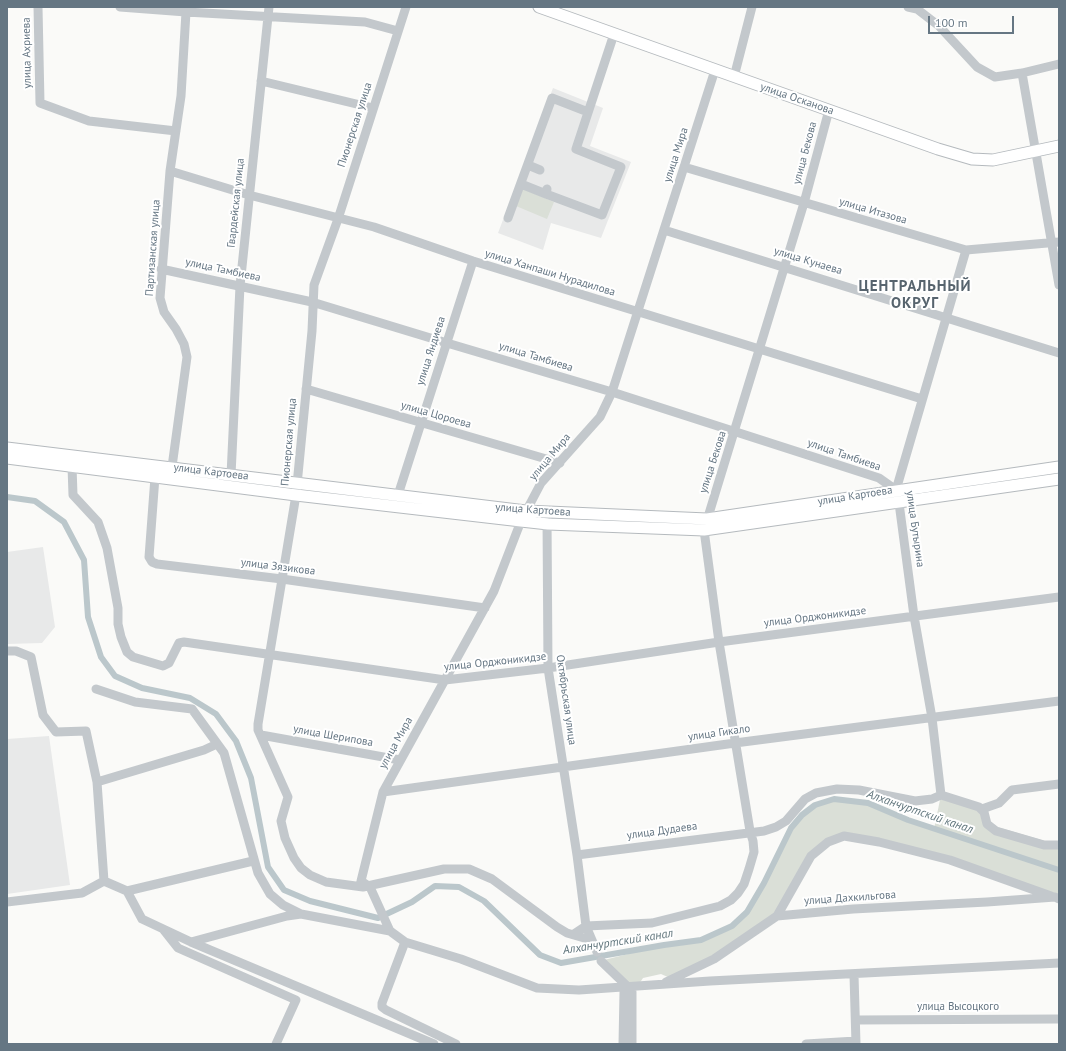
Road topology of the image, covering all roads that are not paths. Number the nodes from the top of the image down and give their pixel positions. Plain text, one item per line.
1 (38, 7) edge
2 (120, 7) edge
3 (269, 7) edge
4 (406, 7) edge
5 (539, 7) edge
6 (752, 7) edge
7 (908, 7) edge
8 (186, 12) junction
9 (268, 17) junction
10 (398, 31) junction
11 (614, 34) junction
12 (1059, 64) edge
13 (715, 70) junction
14 (1022, 73) junction
15 (734, 77) junction
16 (261, 81) junction
17 (373, 108) junction
18 (829, 110) junction
19 (588, 112) junction
20 (176, 131) junction
21 (1059, 146) edge
22 (1035, 152) junction
23 (528, 165) junction
24 (684, 167) junction
25 (540, 170) dead end
26 (170, 171) junction
27 (521, 184) junction
28 (249, 195) junction
29 (804, 203) junction
30 (508, 218) dead end
31 (338, 219) junction
32 (664, 230) junction
33 (1056, 243) edge
34 (966, 250) junction
35 (473, 261) junction
36 (785, 266) junction
37 (161, 269) junction
38 (1059, 285) edge
39 (240, 286) junction
40 (312, 302) junction
41 (638, 312) junction
42 (947, 318) junction
43 (447, 342) junction
44 (760, 349) junction
45 (1059, 353) edge
46 (306, 389) junction
47 (612, 392) junction
48 (922, 399) junction
49 (420, 423) junction
50 (735, 432) junction
51 (7, 448) edge
52 (7, 458) edge
53 (560, 463) junction
54 (72, 466) junction
55 (1059, 467) edge
56 (172, 468) junction
57 (231, 475) junction
58 (155, 477) junction
59 (171, 479) junction
60 (1059, 479) edge
61 (297, 483) junction
62 (896, 490) junction
63 (296, 495) junction
64 (398, 495) junction
65 (899, 503) junction
66 (546, 512) junction
67 (523, 516) junction
68 (548, 524) junction
69 (706, 524) junction
70 (282, 579) junction
71 (1059, 597) edge
72 (485, 608) junction
73 (914, 616) junction
74 (719, 642) junction
75 (7, 651) edge
76 (270, 654) junction
77 (548, 668) junction
78 (445, 680) junction
79 (96, 689) dead end
80 (1059, 701) edge
81 (932, 718) junction
82 (261, 735) junction
83 (735, 743) junction
84 (217, 744) junction
85 (400, 760) junction
86 (563, 767) junction
87 (97, 782) junction
88 (1059, 784) edge
89 (383, 792) junction
90 (941, 795) junction
91 (982, 809) junction
92 (750, 831) junction
93 (1059, 845) edge
94 (577, 855) junction
95 (253, 861) junction
96 (104, 881) junction
97 (370, 887) junction
98 (127, 891) junction
99 (1057, 898) edge
100 (7, 902) edge
101 (301, 914) junction
102 (776, 916) junction
103 (586, 926) junction
104 (162, 928) junction
105 (390, 931) junction
106 (574, 934) junction
107 (591, 940) junction
108 (191, 942) junction
109 (405, 942) junction
110 (597, 952) dead end
111 (601, 961) dead end
112 (1059, 963) edge
113 (854, 975) junction
114 (662, 984) junction
115 (628, 989) junction
116 (1059, 1019) edge
117 (856, 1020) junction
118 (856, 1043) edge
119 (276, 1044) edge
120 (434, 1044) edge
121 (456, 1044) edge
122 (623, 1044) edge
123 (632, 1044) edge
124 (806, 1044) edge

1 - 20 street, улица Ахриева
2 - 8 street
3 - 9 street, Гвардейская улица
4 - 10 street, Пионерская улица
5 - 11 main road, улица Осканова
6 - 15 street
7 - 14 street
8 - 9 street
8 - 20 street, Партизанская улица
9 - 10 street
9 - 16 street, Гвардейская улица
10 - 17 street, Пионерская улица
11 - 13 main road, улица Осканова
11 - 19 street
12 - 14 street
13 - 15 main road, улица Осканова
13 - 24 street, улица Мира
14 - 22 street
15 - 18 main road, улица Осканова
16 - 17 street
16 - 28 street, Гвардейская улица
17 - 31 street, Пионерская улица
18 - 22 main road, улица Осканова
18 - 29 street, улица Бекова
19 - 23 street
19 - 27 street
20 - 26 street, Партизанская улица
21 - 22 main road, улица Осканова
22 - 33 street
23 - 25 street
23 - 27 street
24 - 29 street, улица Итазова
24 - 32 street, улица Мира
26 - 28 street, улица Ханпаши Нурадилова
26 - 37 street, Партизанская улица
27 - 30 street
28 - 31 street, улица Ханпаши Нурадилова
28 - 39 street, Гвардейская улица
29 - 34 street, улица Итазова
29 - 36 street, улица Бекова
31 - 35 street, улица Ханпаши Нурадилова
31 - 40 street, Пионерская улица
32 - 36 street, улица Кунаева
32 - 41 street, улица Мира
33 - 34 street, улица Итазова
33 - 38 street
34 - 42 street, улица Бутырина
35 - 41 street, улица Ханпаши Нурадилова
35 - 43 street, улица Яндиева
36 - 42 street, улица Кунаева
36 - 44 street, улица Бекова
37 - 39 street, улица Тамбиева
37 - 56 street, Партизанская улица
39 - 40 street, улица Тамбиева
39 - 57 street, Гвардейская улица
40 - 43 street, улица Тамбиева
40 - 46 street, Пионерская улица
41 - 44 street, улица Ханпаши Нурадилова
41 - 47 street, улица Мира
42 - 45 street, улица Кунаева
42 - 48 street, улица Бутырина
43 - 47 street, улица Тамбиева
43 - 49 street, улица Яндиева
44 - 48 street, улица Ханпаши Нурадилова
44 - 50 street, улица Бекова
46 - 49 street, улица Цороева
46 - 61 street, Пионерская улица
47 - 50 street, улица Тамбиева
47 - 53 street, улица Мира
48 - 62 street, улица Бутырина
49 - 53 street, улица Цороева
49 - 64 street, улица Яндиева
50 - 62 street, улица Тамбиева
50 - 69 street, улица Бекова
51 - 56 main road, улица Картоева
52 - 54 main road, улица Картоева
53 - 67 street, улица Мира
54 - 58 main road, улица Картоева
54 - 76 street, улица Орджоникидзе
55 - 62 main road, улица Картоева
56 - 57 main road, улица Картоева
56 - 59 street, Партизанская улица
57 - 61 main road, улица Картоева
58 - 59 main road, улица Картоева
58 - 70 street, улица Зязикова
59 - 63 main road, улица Картоева
60 - 65 main road, улица Картоева
61 - 63 street, Пионерская улица
61 - 64 main road, улица Картоева
62 - 65 street, улица Бутырина
62 - 69 main road, улица Картоева
63 - 67 main road, улица Картоева
63 - 70 street, Пионерская улица
64 - 67 main road, улица Картоева
65 - 69 main road, улица Картоева
65 - 73 street, улица Бутырина
66 - 67 main road, улица Картоева
66 - 68 street, Октябрьская улица
66 - 69 main road, улица Картоева
67 - 68 main road, улица Картоева
67 - 72 street, улица Мира
68 - 69 main road, улица Картоева
68 - 77 street, Октябрьская улица
69 - 74 street, улица Бекова
70 - 72 street, улица Зязикова
70 - 76 street, Пионерская улица
71 - 73 street, улица Орджоникидзе
72 - 78 street, улица Мира
73 - 74 street, улица Орджоникидзе
73 - 81 street, улица Бутырина
74 - 77 street, улица Орджоникидзе
74 - 83 street, улица Бекова
75 - 87 street
76 - 78 street, улица Орджоникидзе
76 - 82 street, Пионерская улица
77 - 78 street, улица Орджоникидзе
77 - 86 street, Октябрьская улица
78 - 85 street, улица Мира
79 - 84 street
80 - 81 street, улица Гикало
81 - 83 street, улица Гикало
81 - 90 street, улица Бутырина
82 - 85 street, улица Шерипова
82 - 97 street, Пионерская улица
83 - 86 street, улица Гикало
83 - 92 street, улица Бекова
84 - 87 street
84 - 95 street
85 - 89 street, улица Мира
86 - 89 street, улица Гикало
86 - 94 street, Октябрьская улица
87 - 96 street
88 - 91 street
89 - 97 street, улица Мира
90 - 91 street
90 - 92 street, улица Дудаева
91 - 93 street
92 - 94 street, улица Дудаева
92 - 103 street, улица Бекова
94 - 103 street, Октябрьская улица
95 - 98 street
95 - 101 street
96 - 98 street
96 - 100 street
97 - 105 street, улица Мира
97 - 106 street
98 - 104 street
99 - 102 street, улица Дахкильгова
99 - 102 street
101 - 105 street
101 - 108 street
102 - 114 street, улица Дахкильгова
103 - 106 street
103 - 107 street, Октябрьская улица
104 - 108 street
104 - 119 street
105 - 109 street
106 - 107 street
107 - 110 street, Октябрьская улица
108 - 120 street
109 - 115 street
109 - 121 street
111 - 115 street
112 - 113 street
113 - 114 street
113 - 117 street
114 - 115 street
115 - 122 street
115 - 123 street
116 - 117 street, улица Высоцкого
117 - 118 street
118 - 124 street

